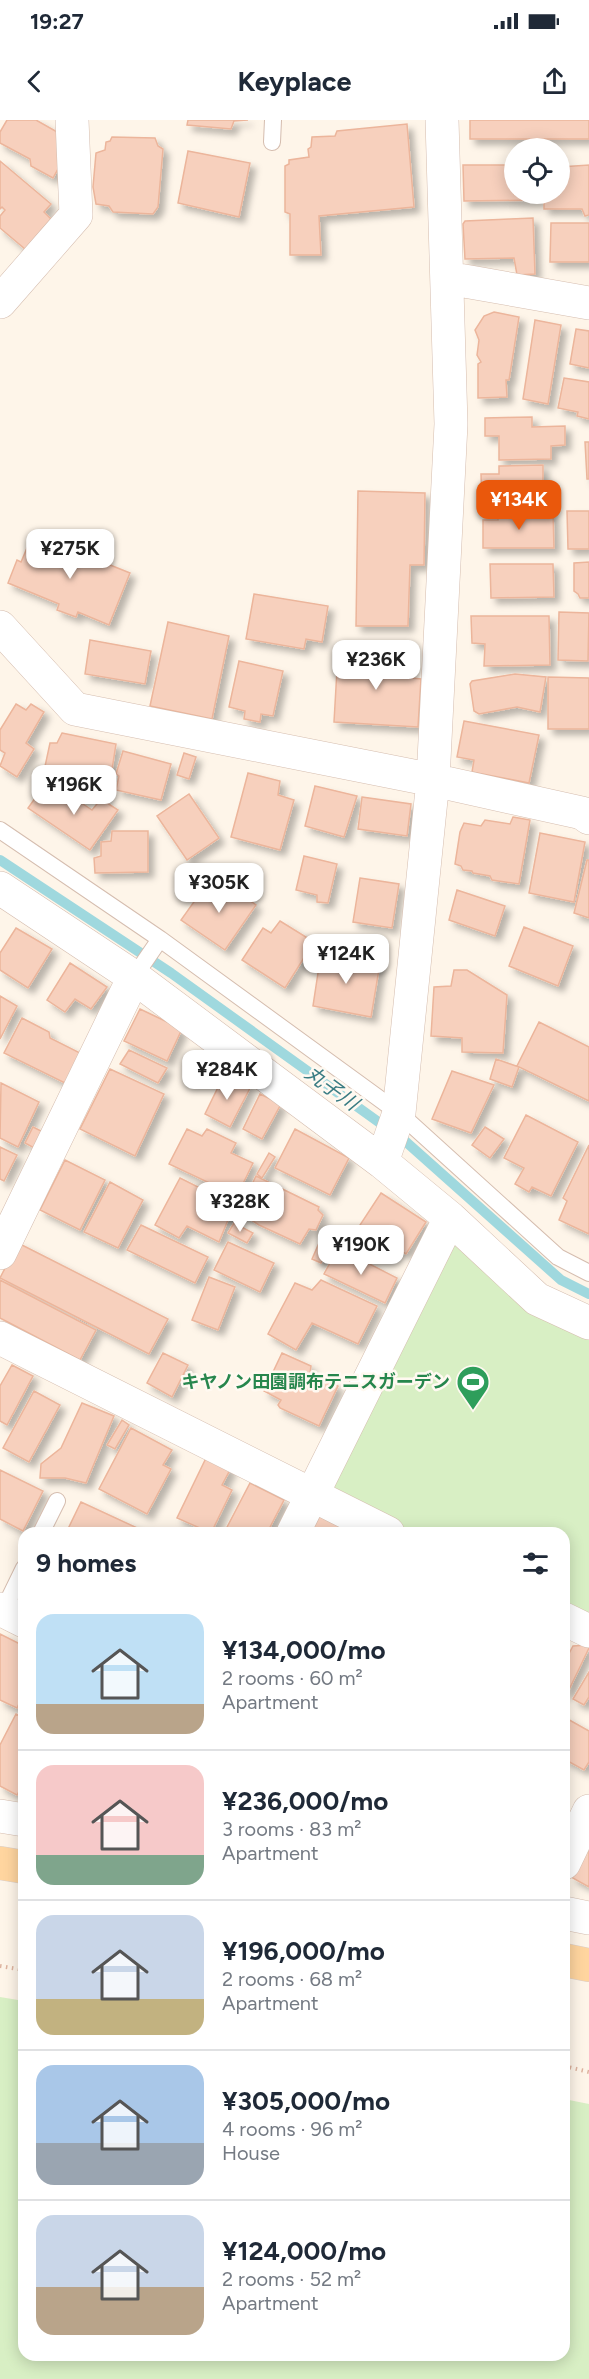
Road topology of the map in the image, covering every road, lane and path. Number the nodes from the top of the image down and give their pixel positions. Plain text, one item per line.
1 (72, 120) edge
2 (273, 120) edge
3 (442, 120) edge
4 (272, 142) dead end
5 (447, 278) junction
6 (0, 302) edge
7 (589, 303) edge
8 (0, 627) edge
9 (433, 780) junction
10 (589, 818) edge
11 (0, 830) edge
12 (0, 890) edge
13 (158, 942) junction
14 (136, 974) junction
15 (398, 1116) junction
16 (383, 1157) junction
17 (450, 1218) junction
18 (0, 1253) edge
19 (589, 1273) edge
20 (589, 1323) edge
21 (0, 1338) edge
22 (311, 1495) junction
23 (57, 1501) dead end
24 (44, 1527) edge
25 (296, 1527) edge
26 (376, 1527) edge
27 (18, 1586) edge
28 (9, 1614) edge
29 (570, 1622) edge
30 (589, 1631) edge
31 (589, 1811) edge
32 (0, 1816) edge
33 (18, 1819) edge
34 (570, 1851) edge
35 (0, 1863) edge
36 (18, 1866) edge
37 (570, 1914) edge
38 (589, 1918) edge
39 (570, 1961) edge
40 (589, 1965) edge
41 (0, 1966) edge
42 (18, 1969) edge
43 (570, 2067) edge
44 (589, 2072) edge

1 - 6 street
2 - 4 lane
3 - 5 street
5 - 7 street
5 - 9 street
8 - 9 street
9 - 10 street
9 - 15 street
11 - 13 lane
12 - 14 street
13 - 14 lane
13 - 15 lane
14 - 16 street
14 - 18 street
15 - 16 street
15 - 19 lane
16 - 17 street
17 - 20 street
17 - 22 street
21 - 22 street
22 - 25 street
22 - 26 street
23 - 24 lane
27 - 28 lane
29 - 30 street
31 - 34 street
32 - 33 street
35 - 36 main road
37 - 38 street
39 - 40 main road
41 - 42 path
43 - 44 path

